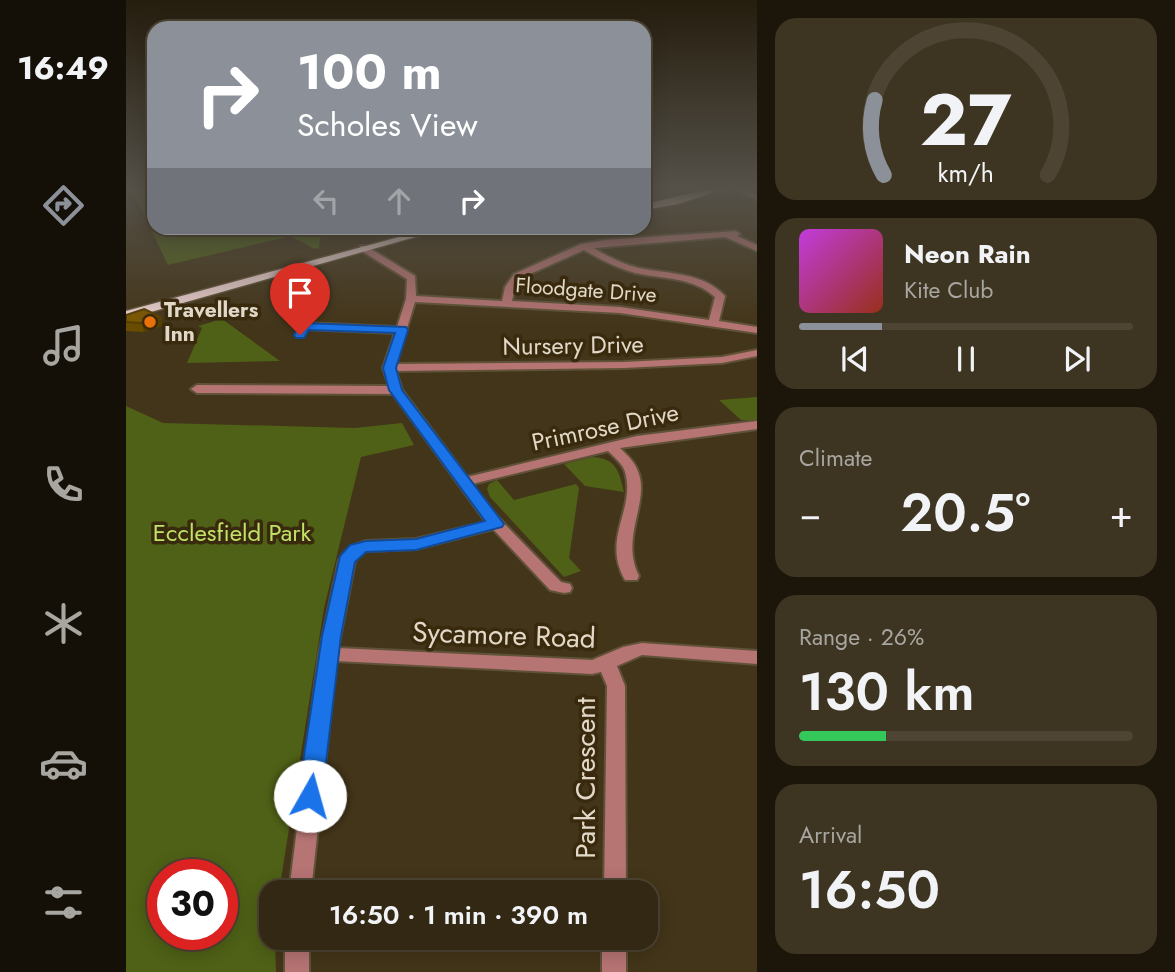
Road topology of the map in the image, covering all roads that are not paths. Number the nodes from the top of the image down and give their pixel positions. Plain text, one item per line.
1 (413, 235) edge
2 (727, 235) edge
3 (733, 235) edge
4 (584, 246) junction
5 (757, 247) edge
6 (363, 248) junction
7 (411, 299) junction
8 (507, 303) junction
9 (126, 315) edge
10 (714, 321) junction
11 (304, 326) dead end
12 (402, 330) junction
13 (757, 330) edge
14 (757, 353) edge
15 (389, 368) junction
16 (197, 389) dead end
17 (396, 390) junction
18 (754, 429) edge
19 (611, 446) junction
20 (463, 482) junction
21 (496, 524) junction
22 (631, 576) dead end
23 (564, 588) dead end
24 (328, 654) junction
25 (757, 658) edge
26 (607, 666) junction
27 (301, 880) edge
28 (615, 880) edge
29 (297, 950) edge
30 (614, 950) edge
31 (297, 972) edge
32 (614, 972) edge

1 - 6 main road
2 - 4 street
3 - 5 street
4 - 8 street
4 - 10 street
6 - 7 street
6 - 9 main road
7 - 8 street, Floodgate Drive
7 - 12 street
8 - 10 street, Floodgate Drive
10 - 13 street, Floodgate Drive
11 - 12 street
12 - 15 street
14 - 15 street, Nursery Drive
15 - 17 street
16 - 17 street
17 - 20 street
18 - 19 street, Primrose Drive
19 - 20 street, Primrose Drive
19 - 22 street
20 - 21 street
21 - 23 street
21 - 24 street
24 - 26 street, Sycamore Road
24 - 27 street
25 - 26 street, Sycamore Road
26 - 28 street, Park Crescent
29 - 31 street
30 - 32 street

